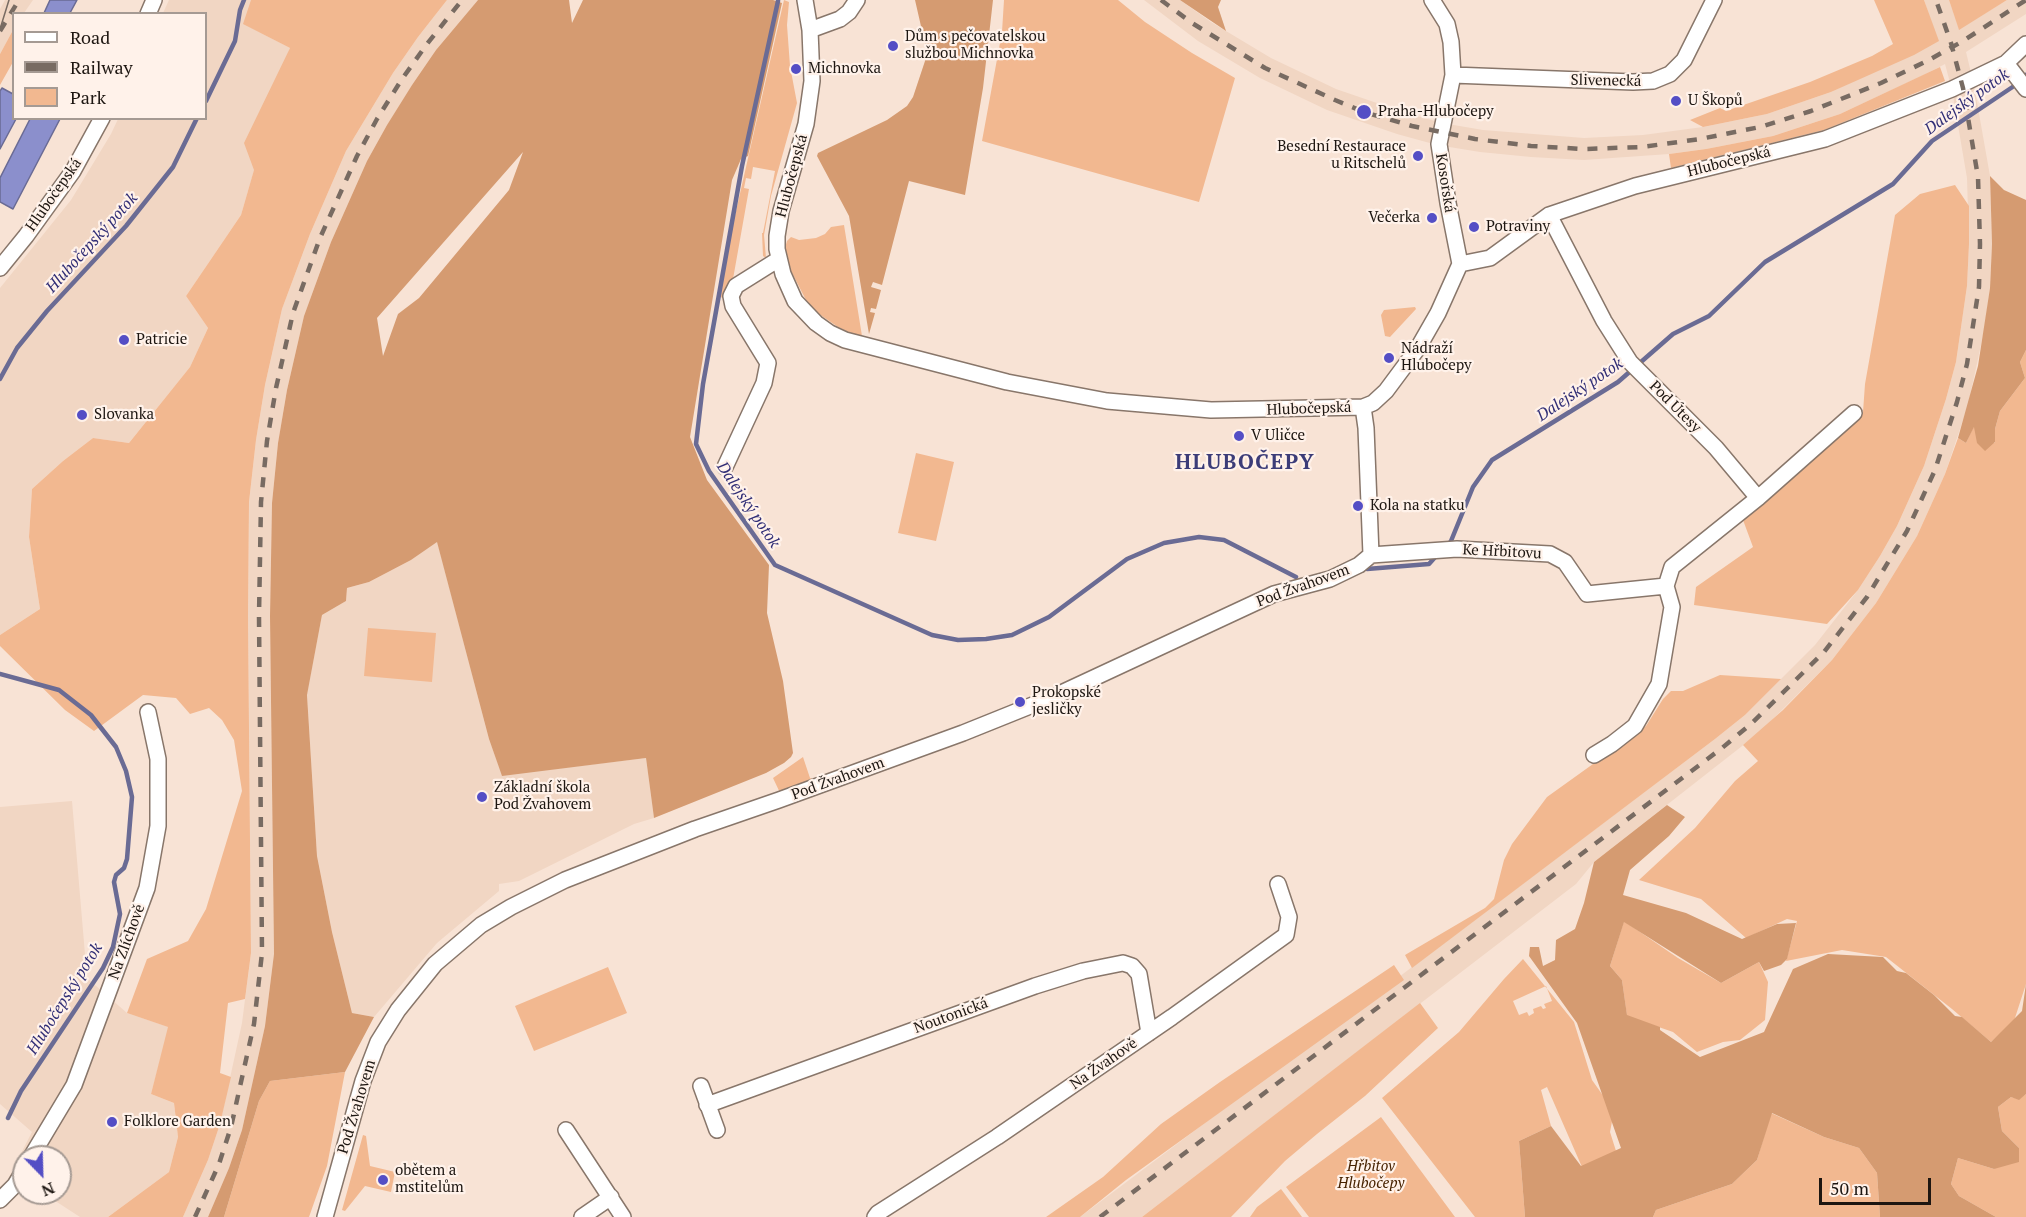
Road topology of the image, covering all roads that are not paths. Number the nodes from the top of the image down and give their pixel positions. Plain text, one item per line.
1 (805, 0) edge
2 (857, 0) edge
3 (1432, 0) edge
4 (1714, 0) edge
5 (810, 30) junction
6 (2026, 44) edge
7 (2006, 63) junction
8 (1453, 75) junction
9 (2026, 89) edge
10 (101, 120) edge
11 (1549, 215) junction
12 (779, 259) junction
13 (1460, 264) junction
14 (0, 268) edge
15 (1363, 407) junction
16 (1854, 413) dead end
17 (725, 467) dead end
18 (1758, 498) junction
19 (1371, 555) junction
20 (1666, 586) junction
21 (148, 712) dead end
22 (1593, 755) dead end
23 (1278, 884) dead end
24 (1149, 1033) junction
25 (700, 1086) dead end
26 (707, 1106) junction
27 (566, 1130) dead end
28 (717, 1130) dead end
29 (38, 1145) edge
30 (12, 1188) edge
31 (611, 1197) junction
32 (0, 1200) edge
33 (325, 1217) edge
34 (582, 1217) edge
35 (623, 1217) edge
36 (875, 1217) edge

1 - 5 street, Hlubočepská
2 - 5 street
3 - 8 street, Kosořská
4 - 8 street, Slivenecká
5 - 12 street, Hlubočepská
6 - 7 street, Hlubočepská
7 - 9 street
7 - 11 street, Hlubočepská
8 - 13 street, Kosořská
10 - 14 street, Hlubočepská
11 - 13 street, Hlubočepská
11 - 18 street, Pod Útesy
12 - 15 street, Hlubočepská
12 - 17 street
13 - 15 street, Hlubočepská
15 - 19 street
16 - 18 street
18 - 20 street
19 - 20 street, Ke Hřbitovu
19 - 33 street, Pod Žvahovem
20 - 22 street
21 - 29 street, Na Zlíchově
23 - 24 street, Na Žvahově
24 - 26 street, Noutonická
24 - 36 street, Na Žvahově
25 - 26 street
26 - 28 street
27 - 31 street
30 - 32 street
31 - 34 street
31 - 35 street

